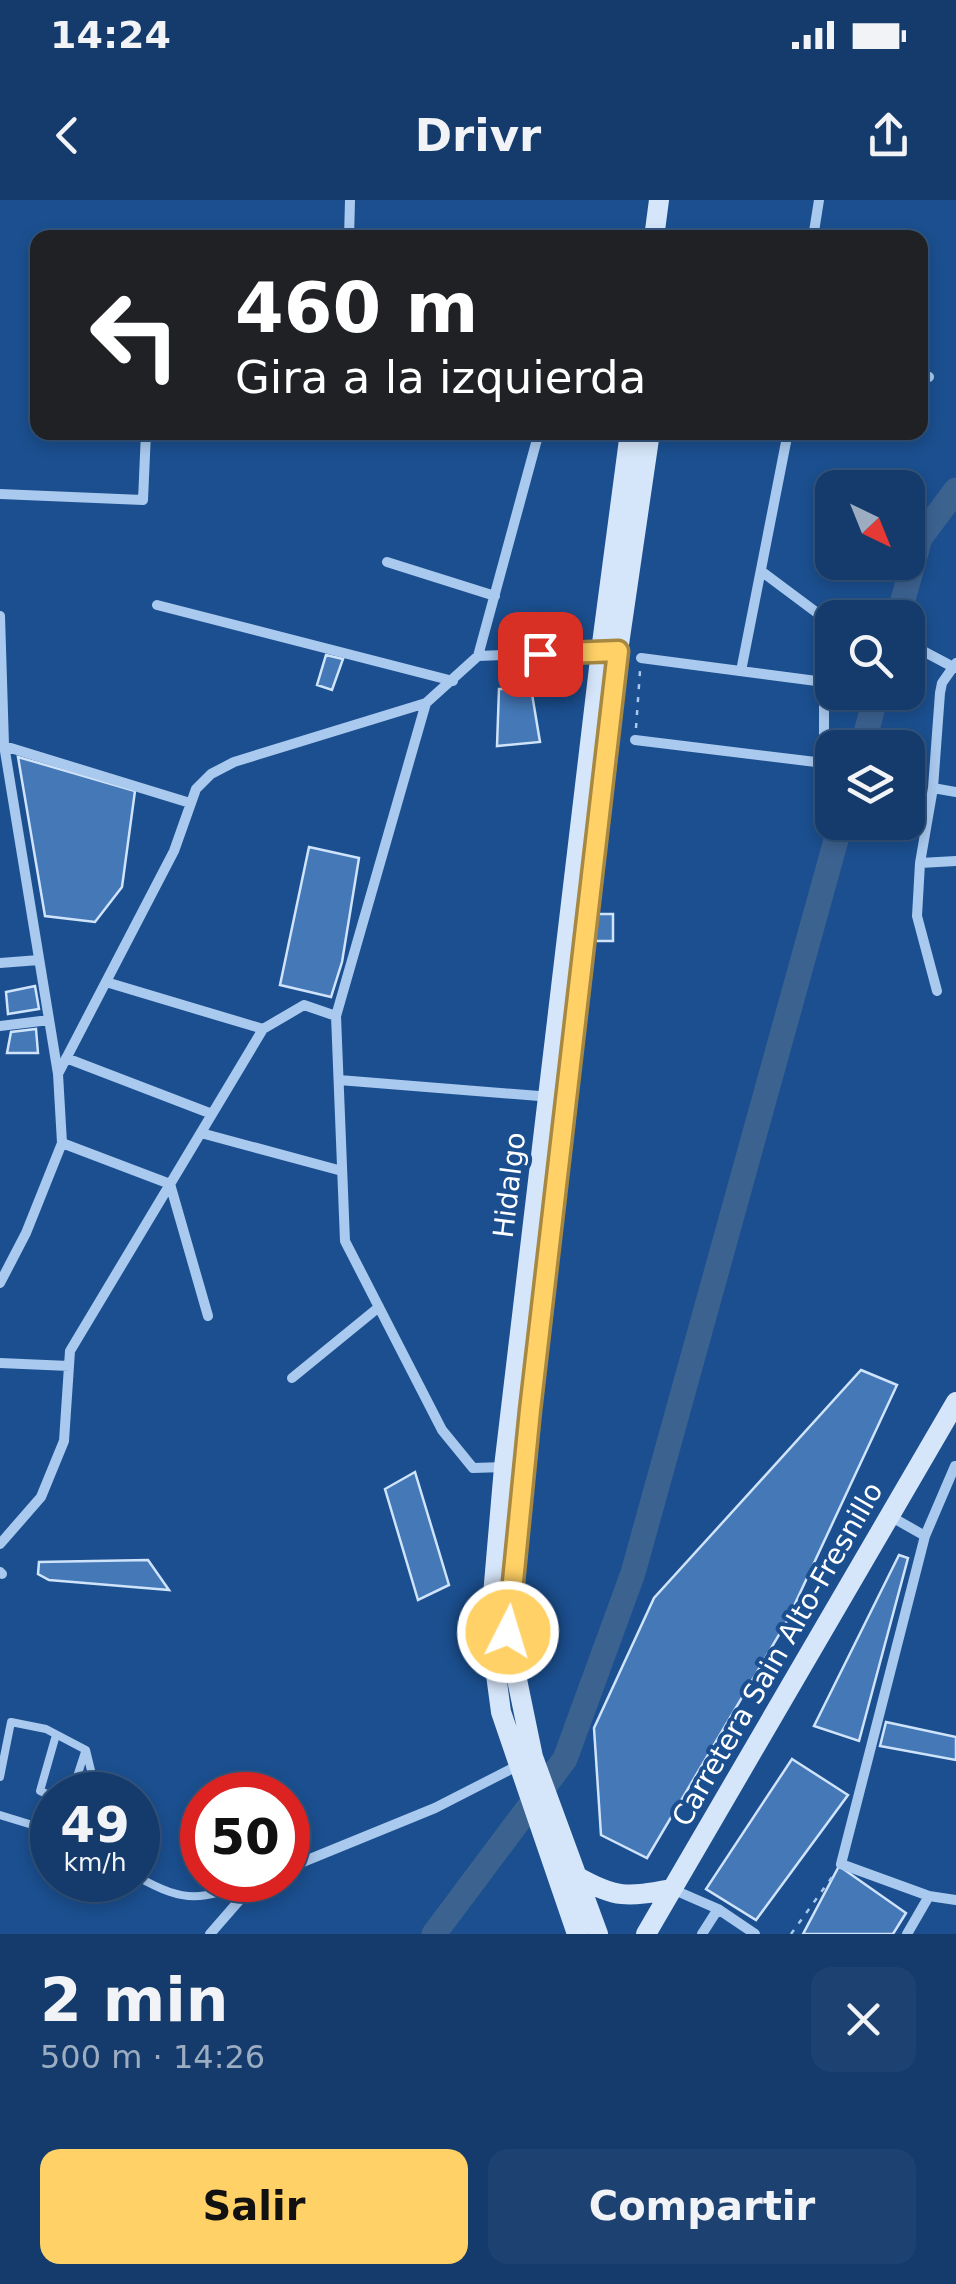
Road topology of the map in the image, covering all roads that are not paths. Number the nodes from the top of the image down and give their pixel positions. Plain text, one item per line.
1 (350, 200) edge
2 (658, 200) edge
3 (818, 200) edge
4 (349, 230) edge
5 (656, 230) edge
6 (814, 230) edge
7 (146, 440) edge
8 (538, 440) edge
9 (629, 440) edge
10 (649, 440) edge
11 (786, 440) edge
12 (0, 494) edge
13 (388, 562) dead end
14 (761, 571) junction
15 (494, 596) junction
16 (157, 606) dead end
17 (815, 611) edge
18 (0, 616) edge
19 (610, 651) junction
20 (925, 652) edge
21 (478, 656) junction
22 (640, 658) road end
23 (955, 666) edge
24 (741, 671) junction
25 (452, 681) junction
26 (815, 681) edge
27 (426, 703) junction
28 (824, 710) edge
29 (635, 740) road end
30 (2, 745) edge
31 (933, 788) junction
32 (956, 792) edge
33 (190, 803) junction
34 (956, 861) edge
35 (920, 863) junction
36 (39, 960) junction
37 (0, 963) edge
38 (106, 982) junction
39 (937, 991) dead end
40 (336, 1016) junction
41 (49, 1020) junction
42 (0, 1026) edge
43 (263, 1029) junction
44 (66, 1058) junction
45 (58, 1074) junction
46 (338, 1080) junction
47 (557, 1098) junction
48 (212, 1114) junction
49 (200, 1133) junction
50 (62, 1143) junction
51 (342, 1171) junction
52 (170, 1184) junction
53 (0, 1282) edge
54 (379, 1307) junction
55 (208, 1316) dead end
56 (0, 1364) edge
57 (69, 1366) junction
58 (292, 1378) dead end
59 (956, 1402) edge
60 (956, 1414) edge
61 (956, 1466) edge
62 (513, 1468) junction
63 (892, 1517) junction
64 (925, 1536) junction
65 (0, 1544) edge
66 (56, 1734) junction
67 (86, 1750) junction
68 (527, 1767) junction
69 (45, 1772) edge
70 (79, 1772) edge
71 (92, 1772) edge
72 (0, 1777) edge
73 (0, 1815) edge
74 (544, 1817) junction
75 (30, 1824) edge
76 (310, 1859) edge
77 (576, 1876) junction
78 (675, 1891) junction
79 (929, 1896) junction
80 (956, 1900) edge
81 (237, 1902) edge
82 (718, 1909) junction
83 (210, 1934) edge
84 (577, 1934) edge
85 (598, 1934) edge
86 (646, 1934) edge
87 (654, 1934) edge
88 (702, 1934) edge
89 (755, 1934) edge
90 (908, 1934) edge

1 - 4 street
2 - 5 main road
3 - 6 street
7 - 12 street
8 - 15 street
9 - 19 main road, Hidalgo
10 - 19 main road, Hidalgo
11 - 14 street
13 - 15 street
14 - 17 street
14 - 24 street
15 - 21 street
16 - 25 street
18 - 30 street
19 - 21 street
19 - 47 main road, Hidalgo
20 - 23 street
21 - 25 street
22 - 24 street
23 - 31 street
24 - 26 street
25 - 27 street
27 - 33 street
27 - 40 street
28 - 29 street
30 - 33 street
30 - 36 street
31 - 32 street
31 - 35 street
33 - 38 street
34 - 35 street
35 - 39 street
36 - 37 street
36 - 41 street
38 - 43 street
38 - 44 street
40 - 43 street
40 - 46 street
41 - 42 street
41 - 45 street
43 - 48 street
44 - 45 street
44 - 48 street
45 - 50 street
46 - 47 street
46 - 51 street
47 - 62 main road, Hidalgo
48 - 49 street
49 - 51 street
49 - 52 street
50 - 52 street
50 - 53 street
51 - 54 street
52 - 55 street
52 - 57 street
54 - 58 street
54 - 62 street
56 - 57 street
57 - 65 street
59 - 63 main road, Carretera Sain Alto-Fresnillo
60 - 63 main road
61 - 64 street
62 - 68 main road, Hidalgo
63 - 64 street
63 - 78 main road
64 - 79 street
66 - 67 lane
66 - 69 lane
66 - 72 lane
67 - 70 lane
67 - 71 lane
68 - 74 main road, Hidalgo
68 - 76 street
73 - 75 lane
74 - 77 main road, Hidalgo
74 - 84 main road, Hidalgo
77 - 78 main road
77 - 85 main road, Hidalgo
78 - 82 street
78 - 86 main road
78 - 87 main road
79 - 80 street
79 - 90 street
81 - 83 street
82 - 88 street
82 - 89 street

